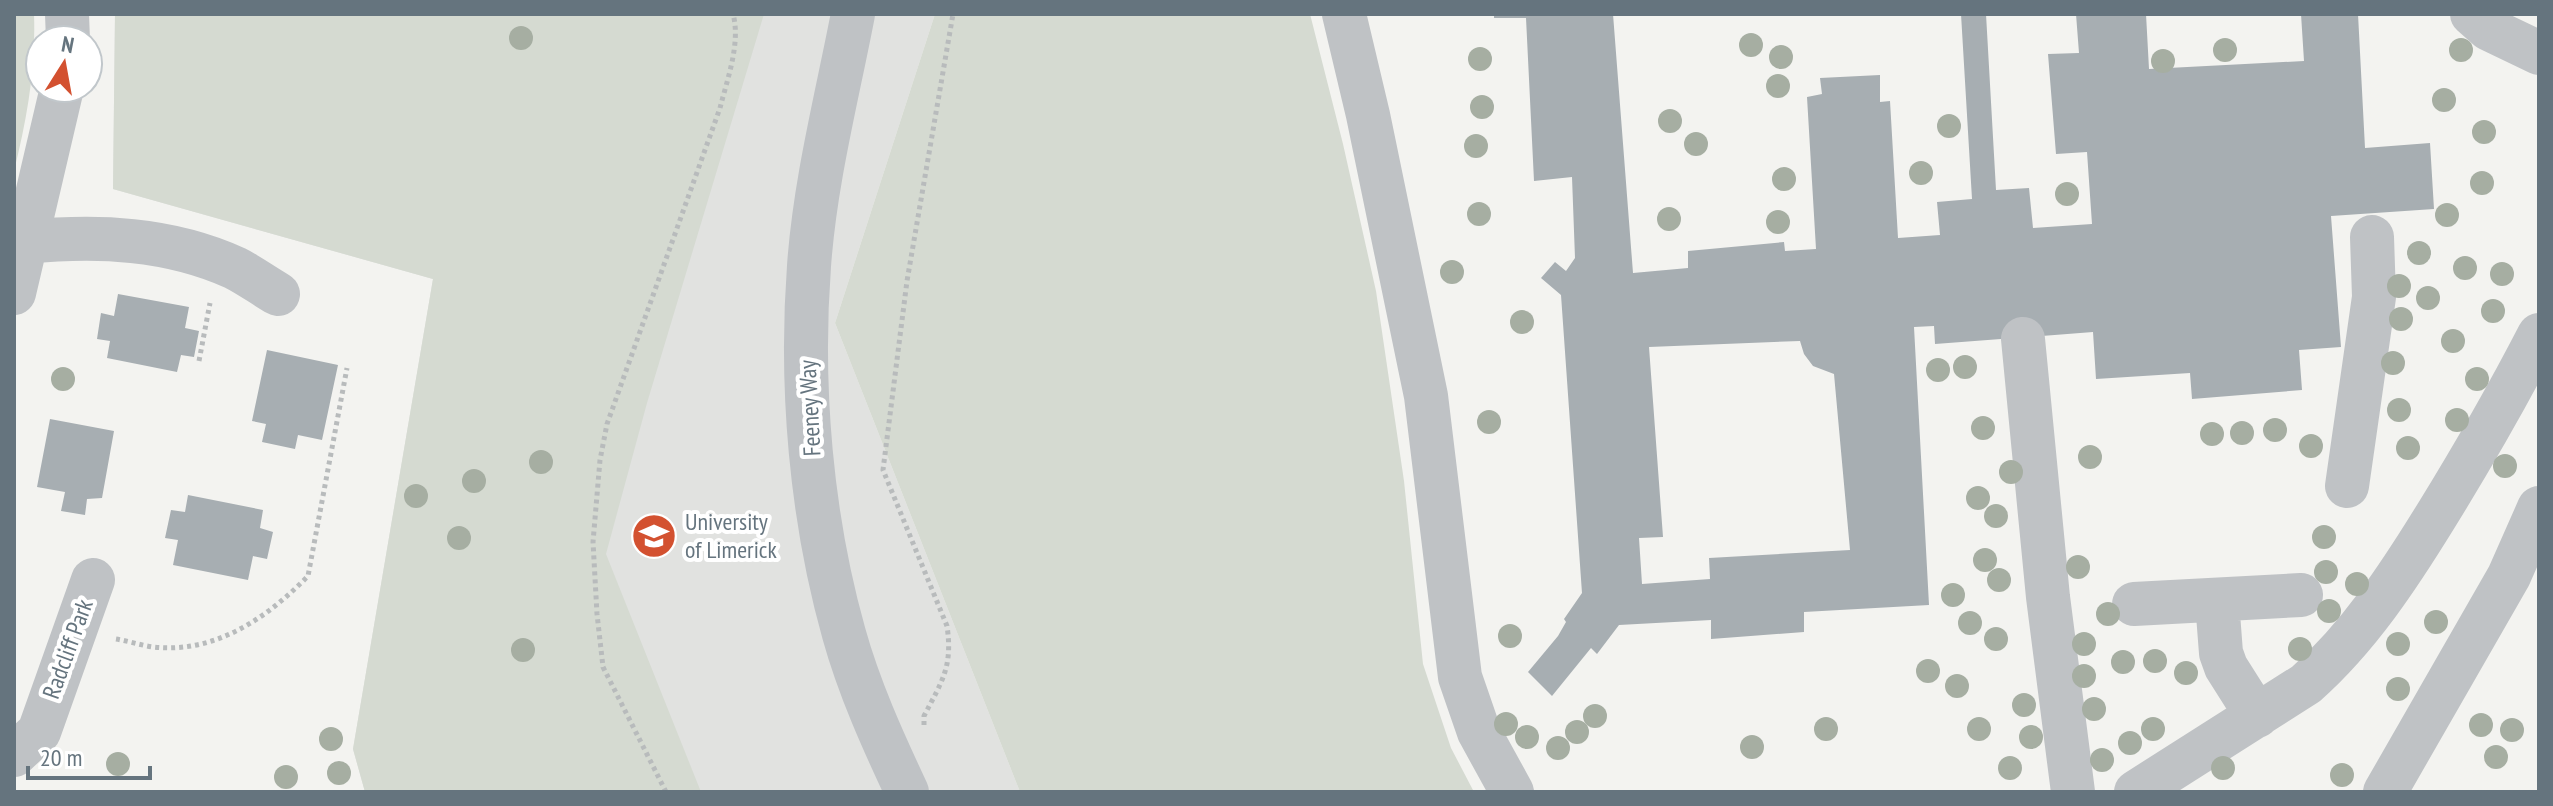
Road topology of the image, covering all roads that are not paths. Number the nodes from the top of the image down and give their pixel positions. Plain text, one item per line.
1 (853, 14) edge
2 (1344, 14) edge
3 (2472, 14) edge
4 (2539, 53) edge
5 (58, 104) edge
6 (2372, 237) dead end
7 (26, 242) junction
8 (14, 293) edge
9 (278, 294) dead end
10 (2539, 335) edge
11 (2023, 339) dead end
12 (2347, 486) dead end
13 (2539, 508) edge
14 (93, 580) dead end
15 (2301, 595) dead end
16 (2217, 601) junction
17 (2134, 604) dead end
18 (2257, 716) junction
19 (14, 755) edge
20 (907, 792) edge
21 (1512, 792) edge
22 (2073, 792) edge
23 (2136, 792) edge
24 (2385, 792) edge

1 - 20 street, Feeney Way
2 - 21 street
3 - 4 street
5 - 7 street
6 - 12 street
7 - 8 street
7 - 9 street
10 - 18 street
11 - 22 street
13 - 24 street
14 - 19 street, Radcliff Park
15 - 16 street
16 - 17 street
16 - 18 street
18 - 23 street

